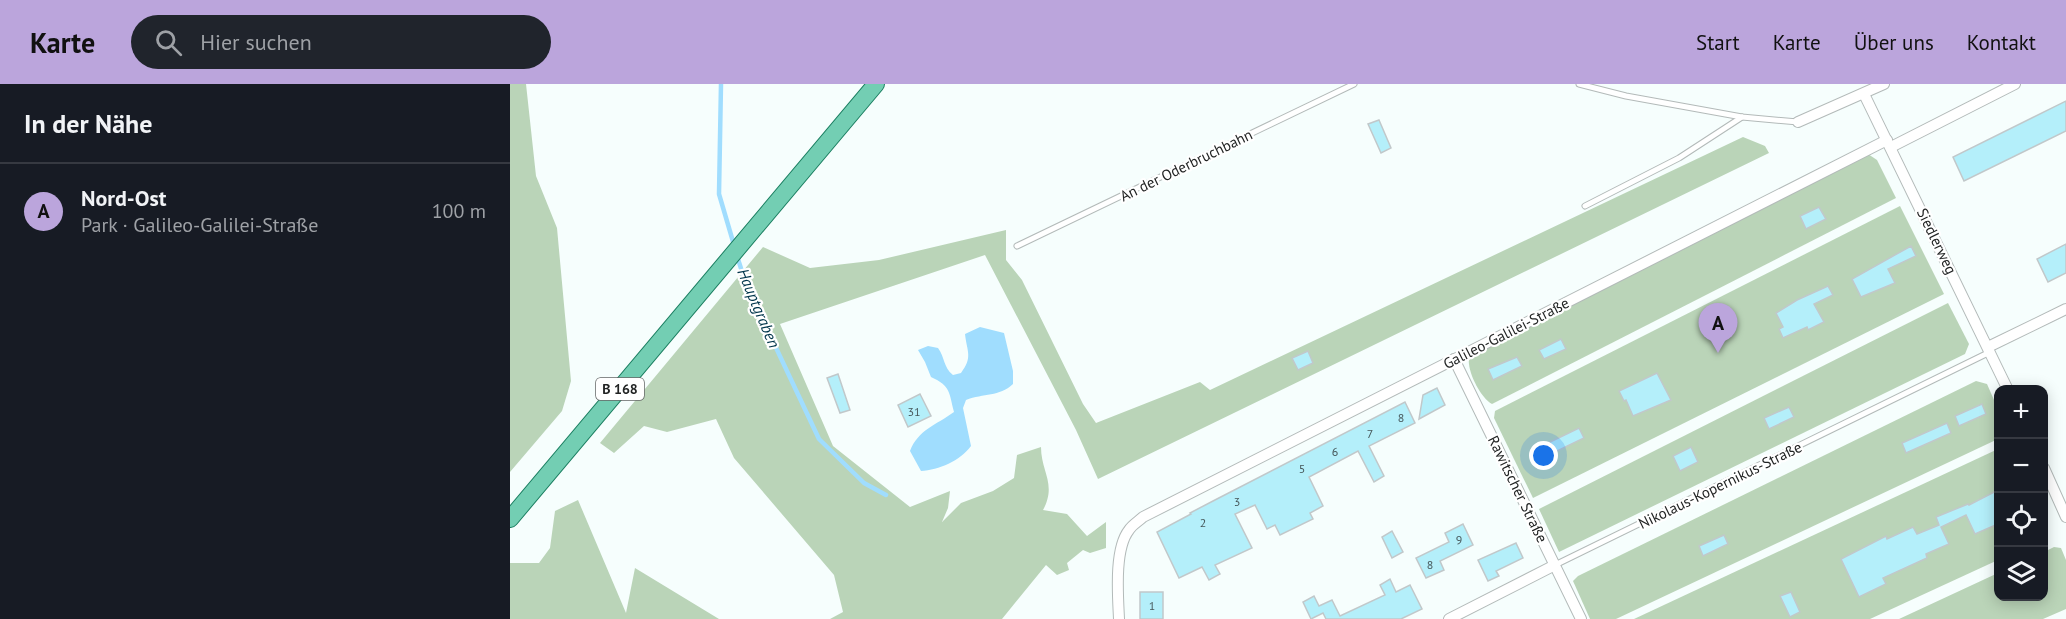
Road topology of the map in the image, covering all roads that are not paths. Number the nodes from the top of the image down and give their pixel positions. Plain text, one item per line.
1 (876, 84) edge
2 (1354, 84) edge
3 (1579, 84) edge
4 (1884, 84) edge
5 (2015, 84) edge
6 (1864, 94) junction
7 (1742, 117) junction
8 (1798, 122) joint
9 (1889, 143) junction
10 (1585, 206) dead end
11 (1017, 246) dead end
12 (2066, 309) edge
13 (1989, 349) junction
14 (1454, 359) junction
15 (2006, 385) edge
16 (2048, 479) edge
17 (2066, 517) edge
18 (510, 519) edge
19 (1555, 565) junction
20 (1119, 619) edge
21 (1449, 619) edge
22 (1581, 619) edge

1 - 18 main road, B 168
2 - 11 lane, An der Oderbruchbahn
3 - 7 lane
4 - 6 street
5 - 9 street, Galileo-Galilei-Straße
6 - 8 street
6 - 9 street, Siedlerweg
7 - 8 lane
7 - 10 lane
9 - 13 street, Siedlerweg
9 - 14 street, Galileo-Galilei-Straße
12 - 13 street
13 - 15 street, Siedlerweg
13 - 19 lane, Nikolaus-Kopernikus-Straße
14 - 19 street, Rawitscher Straße
14 - 20 street, Galileo-Galilei-Straße
16 - 17 street
19 - 21 street, Nikolaus-Kopernikus-Straße
19 - 22 street, Rawitscher Straße

